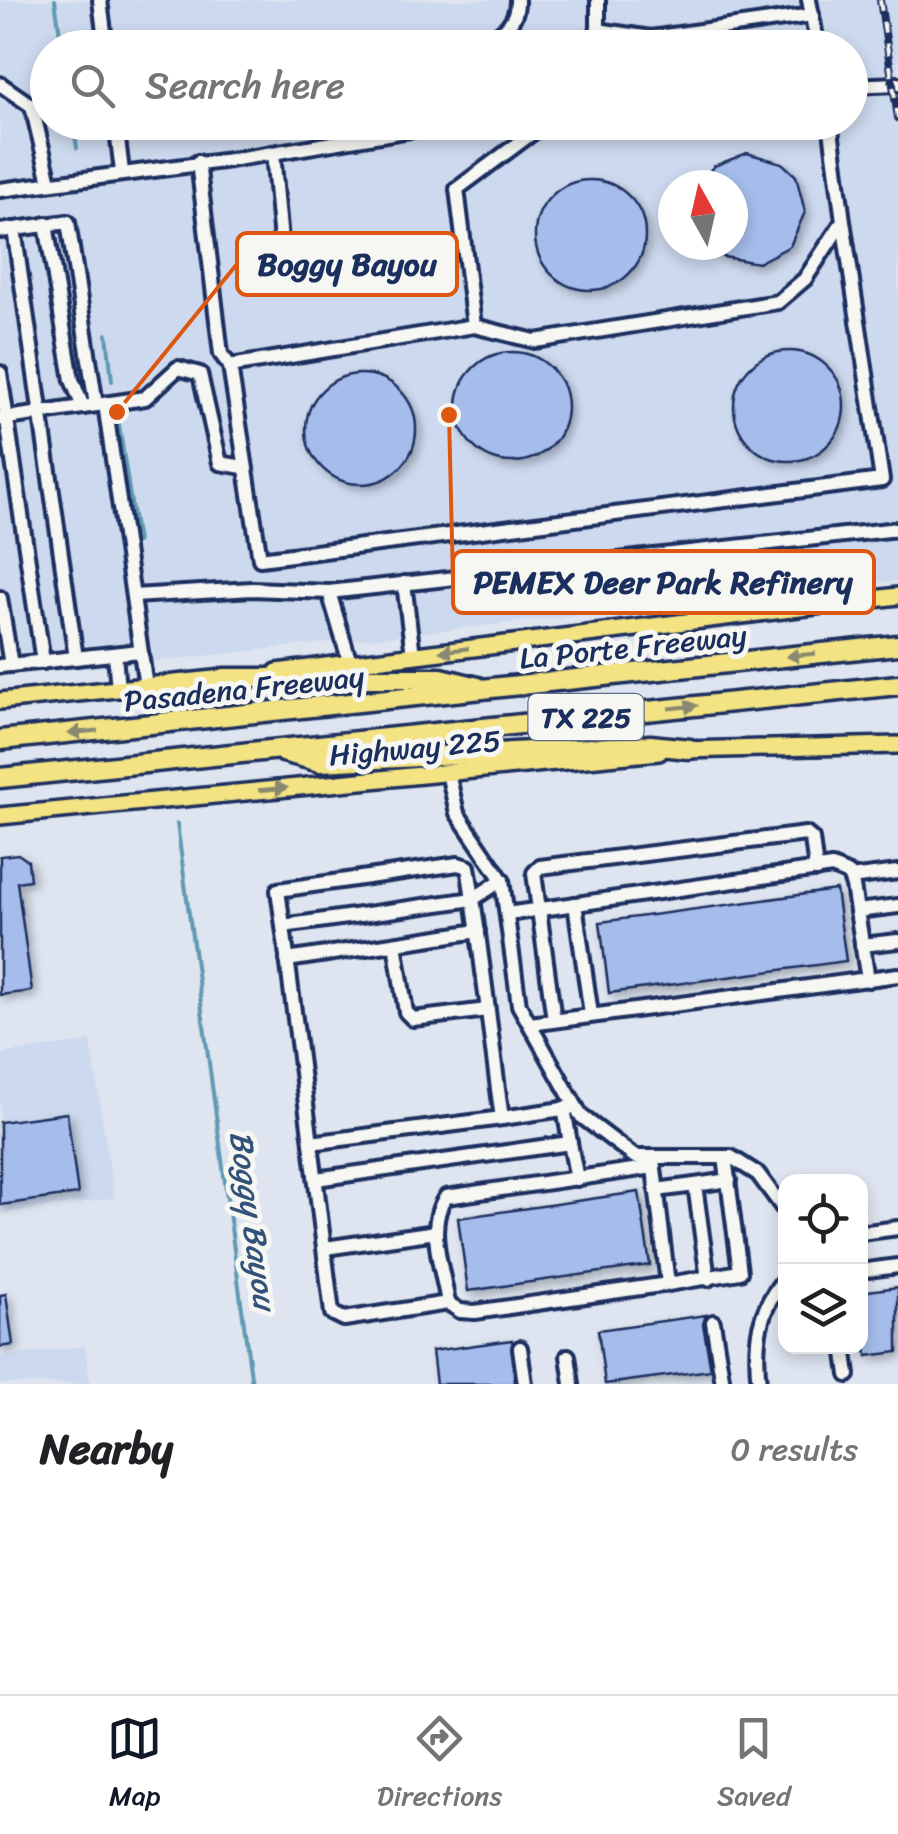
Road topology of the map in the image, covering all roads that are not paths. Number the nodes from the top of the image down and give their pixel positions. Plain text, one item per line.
1 (100, 0) edge
2 (517, 0) edge
3 (598, 0) edge
4 (811, 7) edge
5 (104, 30) edge
6 (504, 30) edge
7 (597, 30) edge
8 (692, 30) edge
9 (0, 84) edge
10 (898, 84) edge
11 (868, 85) edge
12 (30, 105) edge
13 (40, 140) edge
14 (118, 140) edge
15 (342, 140) edge
16 (522, 140) edge
17 (832, 140) edge
18 (274, 154) junction
19 (198, 162) junction
20 (122, 172) junction
21 (50, 182) junction
22 (0, 190) edge
23 (843, 221) junction
24 (46, 224) junction
25 (7, 230) edge
26 (282, 252) dead end
27 (474, 326) junction
28 (230, 366) junction
29 (0, 373) edge
30 (95, 405) junction
31 (40, 413) junction
32 (3, 418) edge
33 (243, 466) junction
34 (898, 529) edge
35 (404, 583) junction
36 (328, 592) junction
37 (133, 596) junction
38 (898, 596) edge
39 (0, 598) edge
40 (898, 644) edge
41 (140, 651) junction
42 (114, 654) junction
43 (413, 655) junction
44 (76, 658) junction
45 (43, 662) junction
46 (350, 663) junction
47 (6, 666) edge
48 (224, 678) junction
49 (898, 686) edge
50 (146, 687) junction
51 (118, 690) junction
52 (494, 690) junction
53 (0, 700) edge
54 (0, 740) edge
55 (898, 745) edge
56 (273, 749) junction
57 (690, 750) junction
58 (448, 774) junction
59 (0, 778) edge
60 (0, 816) edge
61 (816, 870) junction
62 (898, 872) edge
63 (850, 878) junction
64 (502, 880) junction
65 (473, 899) junction
66 (575, 904) junction
67 (898, 906) edge
68 (539, 909) junction
69 (857, 911) junction
70 (507, 914) junction
71 (283, 926) junction
72 (478, 931) junction
73 (898, 941) edge
74 (396, 944) junction
75 (862, 945) junction
76 (287, 960) junction
77 (898, 976) edge
78 (868, 980) junction
79 (487, 1010) junction
80 (591, 1014) junction
81 (554, 1020) junction
82 (530, 1024) junction
83 (570, 1108) junction
84 (502, 1118) junction
85 (311, 1143) junction
86 (570, 1143) junction
87 (726, 1157) junction
88 (654, 1163) junction
89 (576, 1178) junction
90 (316, 1179) junction
91 (729, 1180) junction
92 (695, 1185) junction
93 (656, 1190) junction
94 (778, 1201) edge
95 (898, 1228) edge
96 (436, 1232) junction
97 (868, 1232) edge
98 (325, 1248) junction
99 (898, 1266) edge
100 (868, 1270) edge
101 (708, 1280) junction
102 (668, 1284) junction
103 (778, 1286) edge
104 (448, 1303) junction
105 (713, 1322) dead end
106 (520, 1348) dead end
107 (845, 1354) edge
108 (568, 1356) dead end
109 (848, 1375) dead end
110 (525, 1384) edge
111 (572, 1384) edge
112 (722, 1384) edge
113 (759, 1384) edge

1 - 5 street
2 - 6 street
3 - 7 street
4 - 8 street
9 - 12 street
10 - 11 street
13 - 21 street
14 - 20 street
15 - 18 street
16 - 27 street
17 - 23 street
18 - 19 street
18 - 26 street
19 - 20 street
19 - 28 street
20 - 21 street
21 - 22 street
23 - 27 street
23 - 33 street
24 - 25 street
24 - 30 street
24 - 30 street
25 - 31 street
27 - 28 street
28 - 33 street
29 - 32 street
30 - 31 street
30 - 33 street
30 - 37 street
31 - 32 street
31 - 44 street
32 - 45 street
34 - 35 street
35 - 36 street
35 - 43 street
36 - 37 street
36 - 46 street
37 - 41 street
38 -> 43 main road
39 - 47 street
40 -> 52 highway, La Porte Freeway / TX 225
41 - 42 street
41 - 50 street
42 - 44 street
42 - 51 street
43 - 46 main road
44 - 45 street
45 - 47 street
46 - 48 main road
48 - 50 main road
48 - 52 highway
56 -> 49 highway, TX 225
50 - 51 main road
51 - 53 main road
52 -> 54 highway, Pasadena Freeway / TX 225
55 - 57 main road, Highway 225
56 - 57 highway
56 - 59 highway, Pasadena Freeway / TX 225
57 - 58 main road, Highway 225
60 -> 58 main road, Highway 225
58 - 64 street
61 - 63 street
61 - 66 street
61 - 68 street
62 - 63 street
63 - 69 street
64 - 65 street
64 - 70 street
65 - 71 street
65 - 71 street
65 - 72 street
66 - 68 street
66 - 80 street
67 - 69 street
68 - 70 street
68 - 81 street
69 - 75 street
70 - 82 street
71 - 76 street
72 - 74 street
72 - 79 street
73 - 75 street
74 - 76 street
74 - 79 street
75 - 78 street
76 - 85 street
77 - 78 street
78 - 80 street
79 - 84 street
80 - 81 street
81 - 82 street
82 - 83 street
83 - 84 street
83 - 86 street
83 - 88 street
84 - 85 street
85 - 90 street
86 - 89 street
86 - 90 street
87 - 88 street
87 - 91 street
87 - 94 street
88 - 89 street
88 - 93 street
89 - 96 street
90 - 98 street
91 - 92 street
91 - 101 street
92 - 93 street
92 - 101 street
93 - 102 street
95 - 97 street
96 - 98 street
96 - 104 street
98 - 104 street
99 - 100 street
101 - 102 street
102 - 104 street
103 - 113 street
105 - 112 street
106 - 110 street
107 - 109 street
108 - 111 street

